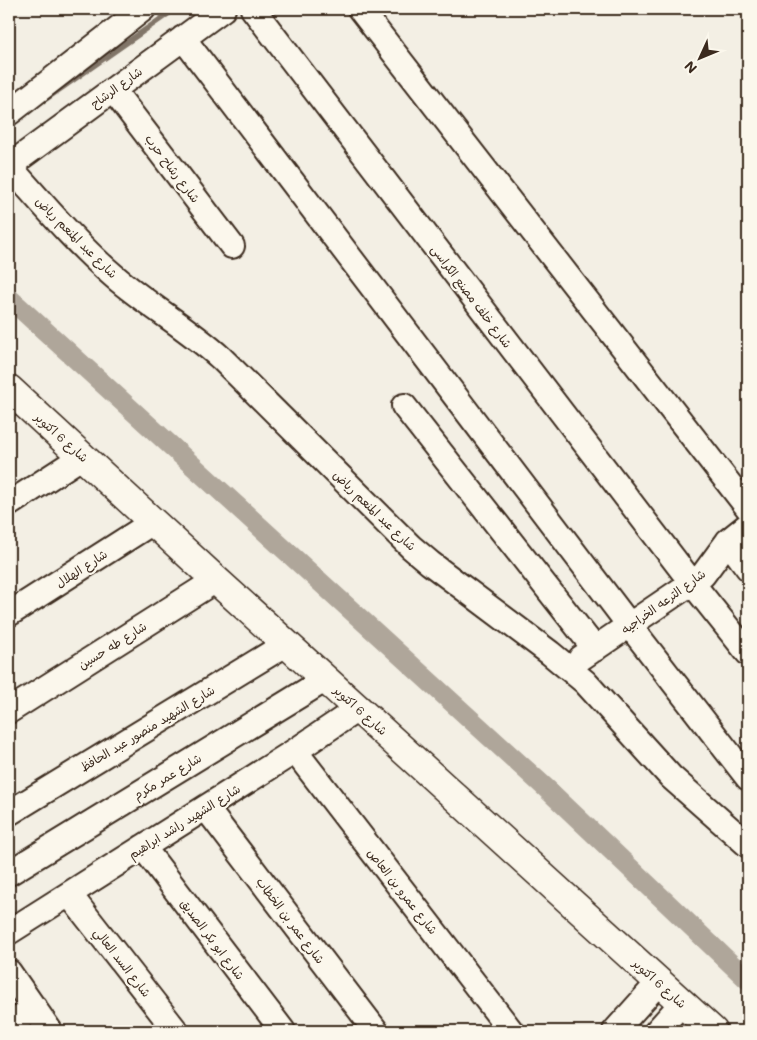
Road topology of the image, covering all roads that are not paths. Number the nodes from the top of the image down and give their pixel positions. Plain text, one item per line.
1 (143, 9) edge
2 (223, 9) edge
3 (253, 9) edge
4 (360, 9) edge
5 (183, 38) junction
6 (113, 90) junction
7 (9, 113) edge
8 (9, 166) edge
9 (232, 246) dead end
10 (9, 389) edge
11 (404, 406) dead end
12 (83, 456) junction
13 (9, 504) edge
14 (748, 508) edge
15 (153, 522) junction
16 (748, 524) edge
17 (741, 554) edge
18 (216, 580) junction
19 (692, 583) junction
20 (9, 614) edge
21 (630, 626) junction
22 (286, 644) junction
23 (595, 649) junction
24 (748, 653) edge
25 (567, 667) junction
26 (326, 679) junction
27 (359, 708) junction
28 (9, 711) edge
29 (295, 751) junction
30 (748, 778) edge
31 (206, 808) junction
32 (9, 813) edge
33 (748, 845) edge
34 (143, 847) junction
35 (9, 872) edge
36 (69, 894) junction
37 (9, 932) edge
38 (9, 972) edge
39 (659, 982) junction
40 (682, 1003) junction
41 (35, 1008) junction
42 (9, 1025) edge
43 (50, 1031) edge
44 (176, 1031) edge
45 (283, 1031) edge
46 (376, 1031) edge
47 (511, 1031) edge
48 (615, 1031) edge
49 (657, 1031) edge
50 (713, 1031) edge

1 - 7 street
2 - 5 street, شارع الرشاح
3 - 19 street, شارع خلف مصنع الكراسى
4 - 14 street
5 - 6 street, شارع الرشاح
5 - 21 street
6 - 8 street, شارع الرشاح
6 - 9 street, شارع رشاح حرب
8 - 25 street, شارع عبد المنعم رياض
10 - 12 main road, شارع 6 اكتوبر
11 - 23 street
12 - 13 street
12 - 15 main road, شارع 6 اكتوبر
15 - 18 main road, شارع 6 اكتوبر
15 - 20 street, شارع الهلال
16 - 17 street, شارع الترعه الخراجيه
17 - 19 street, شارع الترعه الخراجيه
18 - 22 main road, شارع 6 اكتوبر
18 - 28 street, شارع طه حسين
19 - 21 street, شارع الترعه الخراجيه
19 - 24 street, شارع خلف مصنع الكراسى
21 - 23 street, شارع الترعه الخراجيه
21 - 30 street
22 - 26 main road, شارع 6 اكتوبر
22 - 32 street, شارع الشهيد منصور عبد الحافظ
23 - 25 street, شارع الترعه الخراجيه
25 - 33 street, شارع عبد المنعم رياض
26 - 27 main road, شارع 6 اكتوبر
26 - 35 street, شارع عمر مكرم
27 - 29 street, شارع الشهيد راشد ابراهيم
27 - 39 main road, شارع 6 اكتوبر
29 - 31 street, شارع الشهيد راشد ابراهيم
29 - 47 street, شارع عمرو بن العاص
31 - 34 street, شارع الشهيد راشد ابراهيم
31 - 46 street, شارع عمر بن الخطاب
34 - 36 street, شارع الشهيد راشد ابراهيم
34 - 45 street, شارع ابو بكر الصديق
36 - 37 street, شارع الشهيد راشد ابراهيم
36 - 44 street, شارع السد العالي
38 - 41 street
39 - 40 main road, شارع 6 اكتوبر
39 - 48 street
40 - 49 street
40 - 50 main road, شارع 6 اكتوبر
41 - 42 street
41 - 43 street

